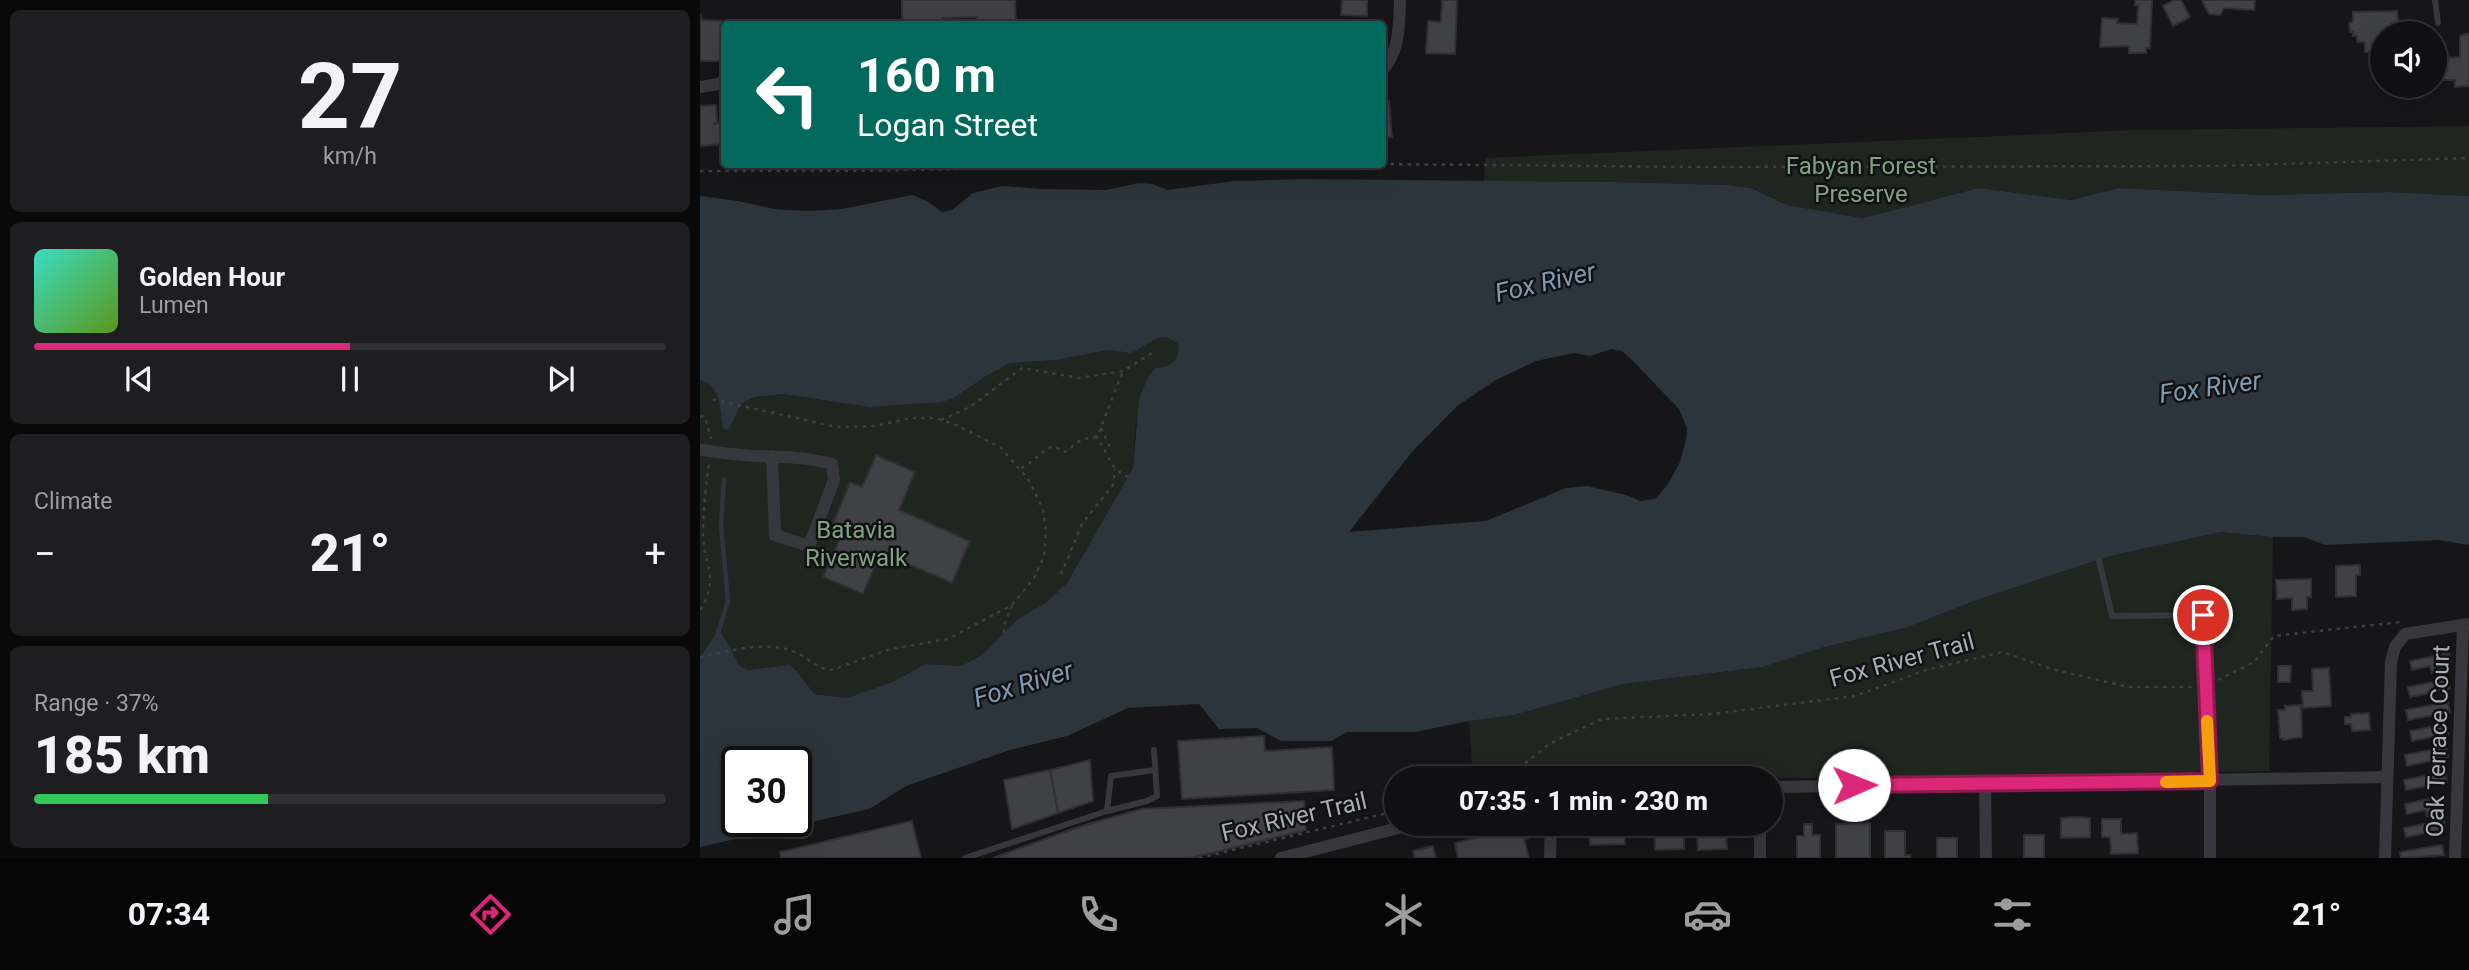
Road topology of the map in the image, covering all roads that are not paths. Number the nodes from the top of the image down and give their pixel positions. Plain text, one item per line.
1 (1400, 0) edge
2 (2435, 0) edge
3 (2438, 21) edge
4 (1386, 66) edge
5 (721, 84) edge
6 (700, 87) edge
7 (706, 450) edge
8 (772, 456) junction
9 (2099, 560) dead end
10 (2203, 615) joint
11 (2466, 625) edge
12 (1154, 750) dead end
13 (1155, 770) junction
14 (2386, 777) junction
15 (2210, 781) junction
16 (1985, 783) junction
17 (1783, 787) edge
18 (1107, 811) junction
19 (1384, 832) edge
20 (1551, 836) edge
21 (1760, 836) edge
22 (1302, 855) edge
23 (965, 858) edge
24 (1281, 858) edge
25 (1550, 858) edge
26 (1760, 858) edge
27 (1986, 858) edge
28 (2210, 858) edge
29 (2385, 858) edge
30 (2455, 858) edge

1 - 4 street
2 - 3 lane
5 - 6 street
7 - 8 street
8 - 8 street
9 - 10 lane
10 - 15 street
11 - 14 street
11 - 30 street, Oak Terrace Court
12 - 13 lane
13 - 18 lane
13 - 18 lane
14 - 15 street
14 - 29 street
15 - 16 street
15 - 28 street
16 - 17 street
16 - 27 street
18 - 23 lane
19 - 22 street
20 - 25 street
21 - 26 street
22 - 24 street

